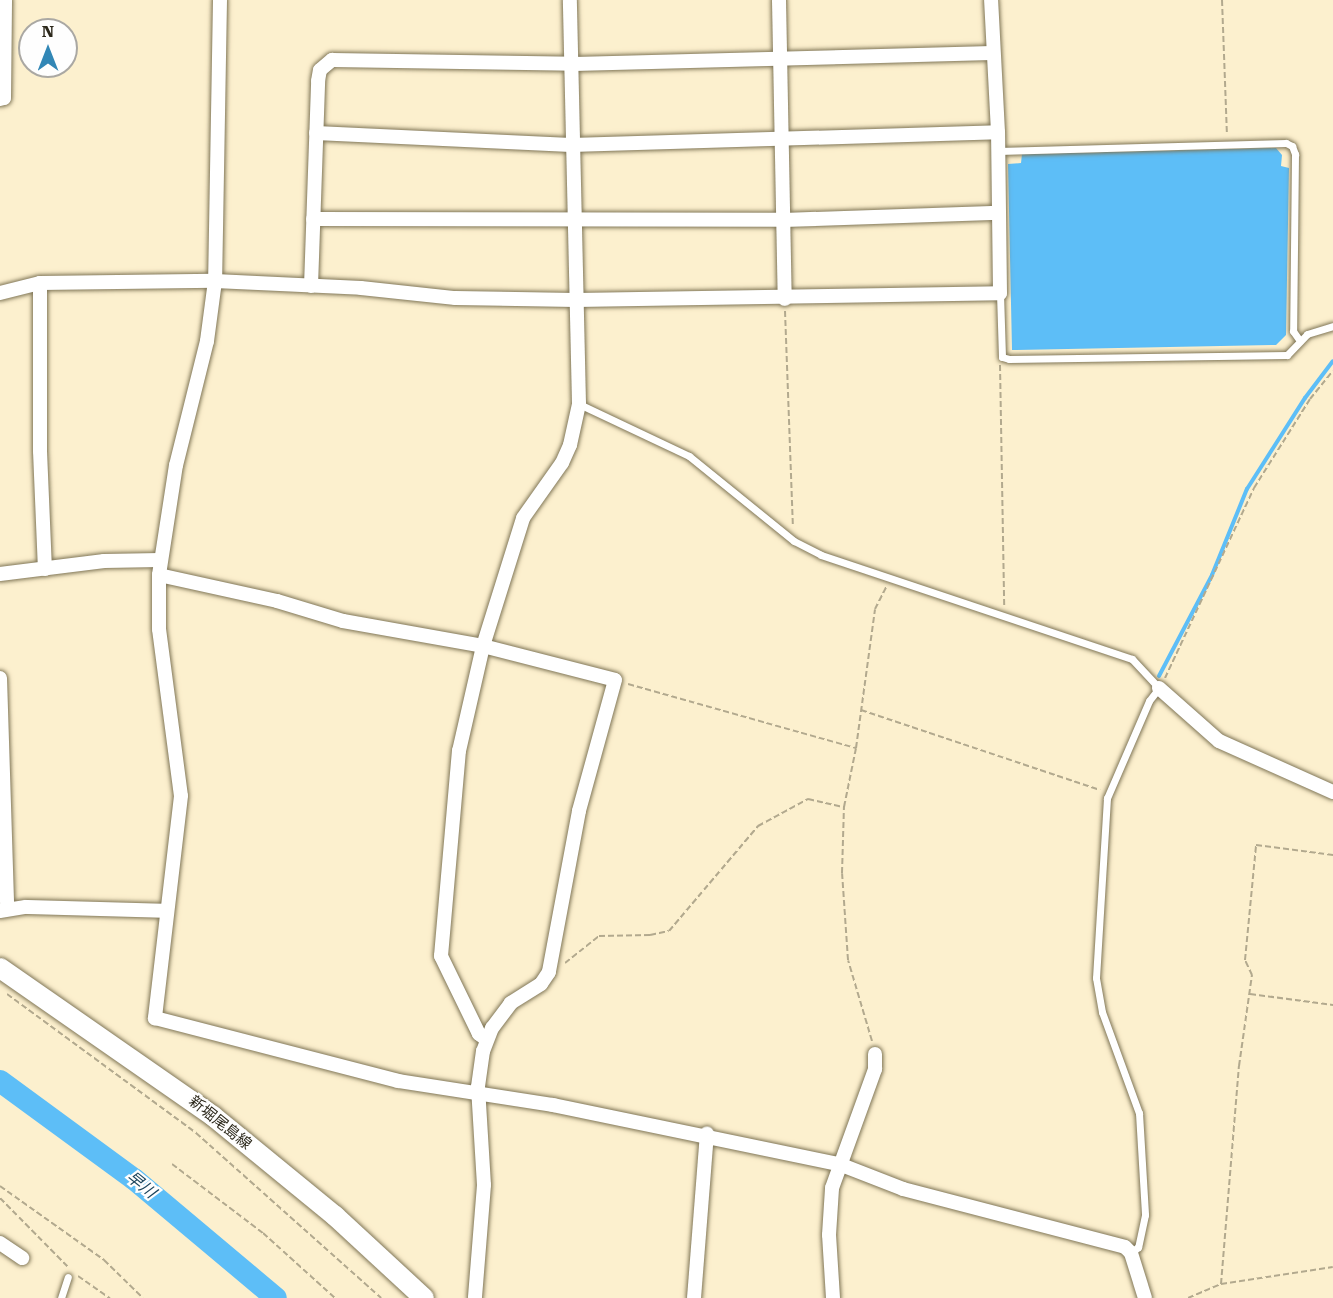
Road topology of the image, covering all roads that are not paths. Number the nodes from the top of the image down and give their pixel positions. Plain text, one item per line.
1 (2, 0) edge
2 (220, 0) edge
3 (570, 0) edge
4 (779, 0) edge
5 (991, 0) edge
6 (992, 53) junction
7 (780, 58) junction
8 (574, 64) junction
9 (0, 99) edge
10 (998, 132) junction
11 (316, 133) junction
12 (782, 139) junction
13 (572, 145) junction
14 (998, 151) junction
15 (999, 213) junction
16 (314, 219) junction
17 (783, 220) junction
18 (573, 222) junction
19 (215, 282) junction
20 (40, 283) junction
21 (311, 286) junction
22 (1000, 293) junction
23 (0, 294) edge
24 (784, 299) junction
25 (576, 300) junction
26 (1333, 326) edge
27 (1300, 341) junction
28 (579, 404) junction
29 (160, 560) junction
30 (45, 569) junction
31 (0, 574) edge
32 (159, 575) junction
33 (483, 646) junction
34 (0, 678) edge
35 (1159, 688) junction
36 (1333, 792) edge
37 (4, 909) edge
38 (165, 911) junction
39 (0, 968) edge
40 (486, 1039) junction
41 (875, 1054) road end
42 (480, 1094) junction
43 (707, 1134) junction
44 (839, 1164) junction
45 (0, 1243) edge
46 (1131, 1253) junction
47 (22, 1258) dead end
48 (68, 1277) dead end
49 (473, 1297) edge
50 (61, 1298) edge
51 (424, 1298) edge
52 (694, 1298) edge
53 (833, 1298) edge
54 (1145, 1298) edge

1 - 9 street
2 - 19 street
3 - 8 street
4 - 7 street
5 - 6 street
6 - 7 street
6 - 10 street
7 - 8 street
7 - 12 street
8 - 11 street
8 - 13 street
10 - 12 street
10 - 14 street
11 - 13 street
11 - 16 street
12 - 13 street
12 - 17 street
13 - 18 street
14 - 15 street
14 - 27 lane
15 - 17 street
15 - 22 street
16 - 18 street
16 - 21 street
17 - 18 street
17 - 24 street
18 - 25 street
19 - 20 street
19 - 21 street
19 - 29 street
20 - 23 street
20 - 30 street
21 - 25 street
22 - 24 street
22 - 27 lane
24 - 25 street
25 - 28 street
26 - 27 lane
28 - 33 street
28 - 35 lane
29 - 30 street
29 - 32 street
30 - 31 street
32 - 33 street
32 - 38 street
33 - 40 street
33 - 40 street
34 - 37 street
35 - 36 street
35 - 46 lane
37 - 38 street
38 - 42 street
39 - 51 main road, 新堀尾島線
40 - 42 street
41 - 44 street
42 - 43 street
42 - 49 street
43 - 44 street
43 - 52 street
44 - 46 street
44 - 53 street
45 - 47 street
46 - 54 street
48 - 50 lane

